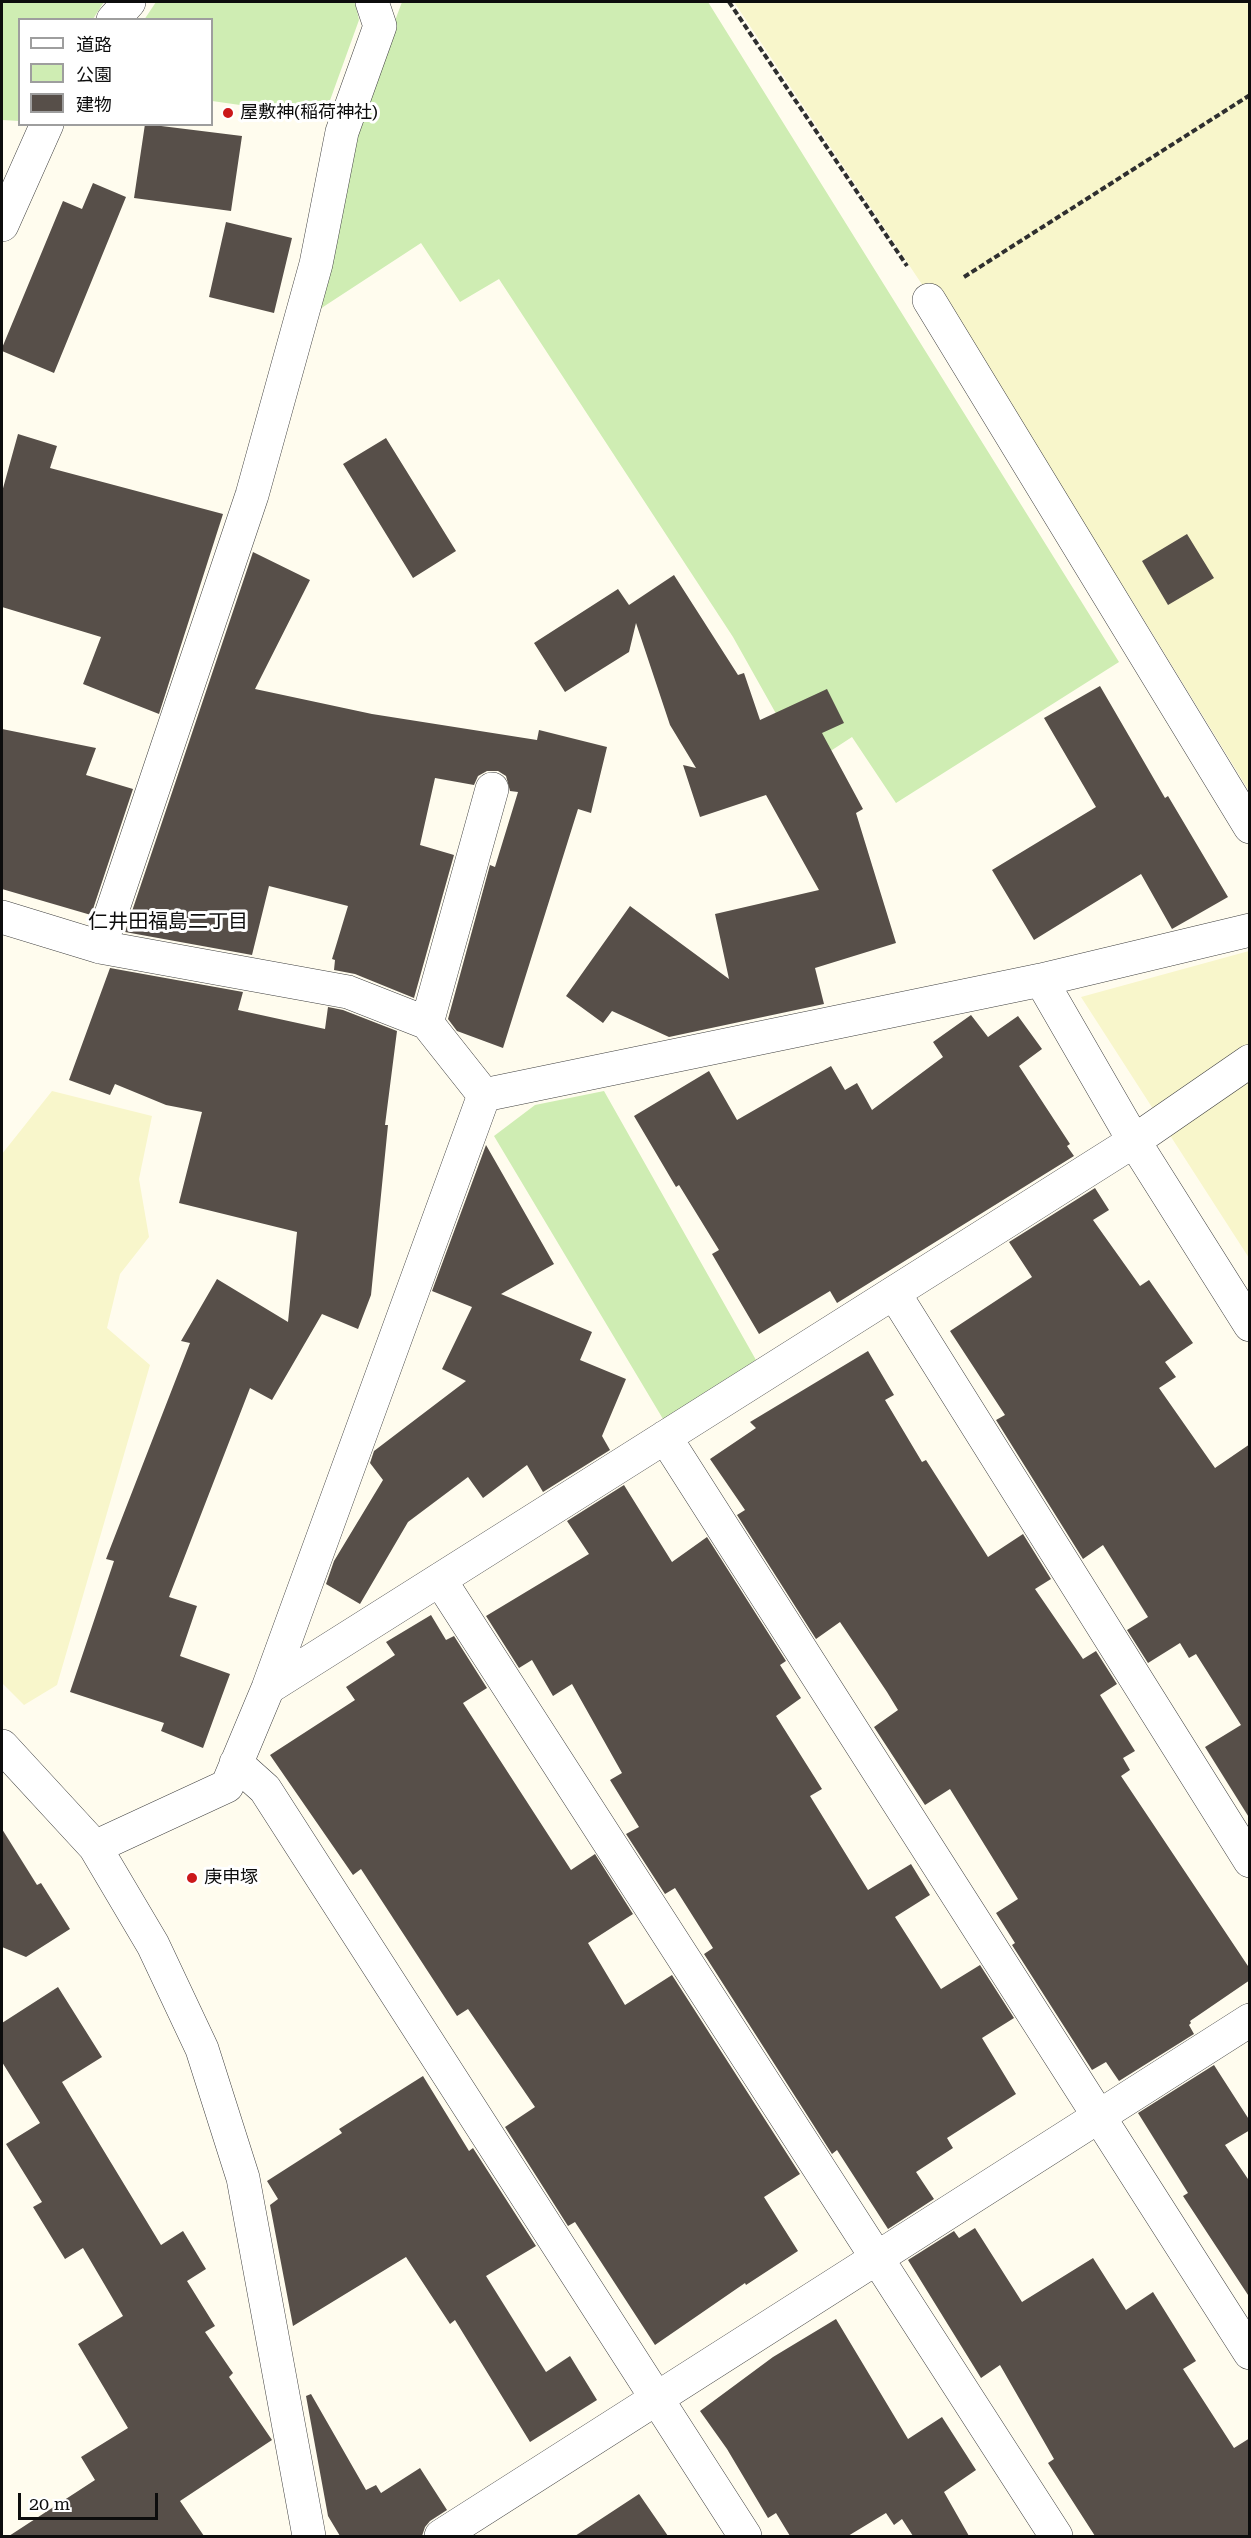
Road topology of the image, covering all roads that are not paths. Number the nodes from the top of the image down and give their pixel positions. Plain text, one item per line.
1 (129, 2) edge
2 (372, 2) edge
3 (115, 18) edge
4 (46, 126) edge
5 (2, 225) edge
6 (929, 300) road end
7 (492, 789) dead end
8 (1250, 826) edge
9 (2, 917) edge
10 (1250, 930) edge
11 (100, 947) junction
12 (1041, 980) junction
13 (427, 1023) junction
14 (1250, 1061) edge
15 (484, 1095) junction
16 (1134, 1141) junction
17 (894, 1293) junction
18 (1250, 1325) edge
19 (665, 1437) junction
20 (440, 1580) junction
21 (268, 1688) junction
22 (2, 1746) edge
23 (236, 1763) junction
24 (95, 1847) junction
25 (1250, 1862) edge
26 (1250, 2020) edge
27 (1097, 2117) junction
28 (877, 2258) junction
29 (1250, 2353) edge
30 (658, 2398) junction
31 (309, 2536) edge
32 (441, 2536) edge
33 (745, 2536) edge
34 (1056, 2536) edge

1 - 3 street
2 - 11 street
4 - 5 street
6 - 8 street
7 - 13 street
9 - 11 street
10 - 12 street
11 - 13 street
12 - 15 street
12 - 16 street
13 - 15 street
14 - 16 street
15 - 21 street
16 - 17 street
16 - 18 street
17 - 19 street
17 - 25 street
19 - 20 street
19 - 27 street
20 - 21 street
20 - 28 street
21 - 23 street
22 - 24 street
23 - 24 street
23 - 30 street
24 - 31 street
26 - 27 street
27 - 28 street
27 - 29 street
28 - 30 street
28 - 34 street
30 - 32 street
30 - 33 street

